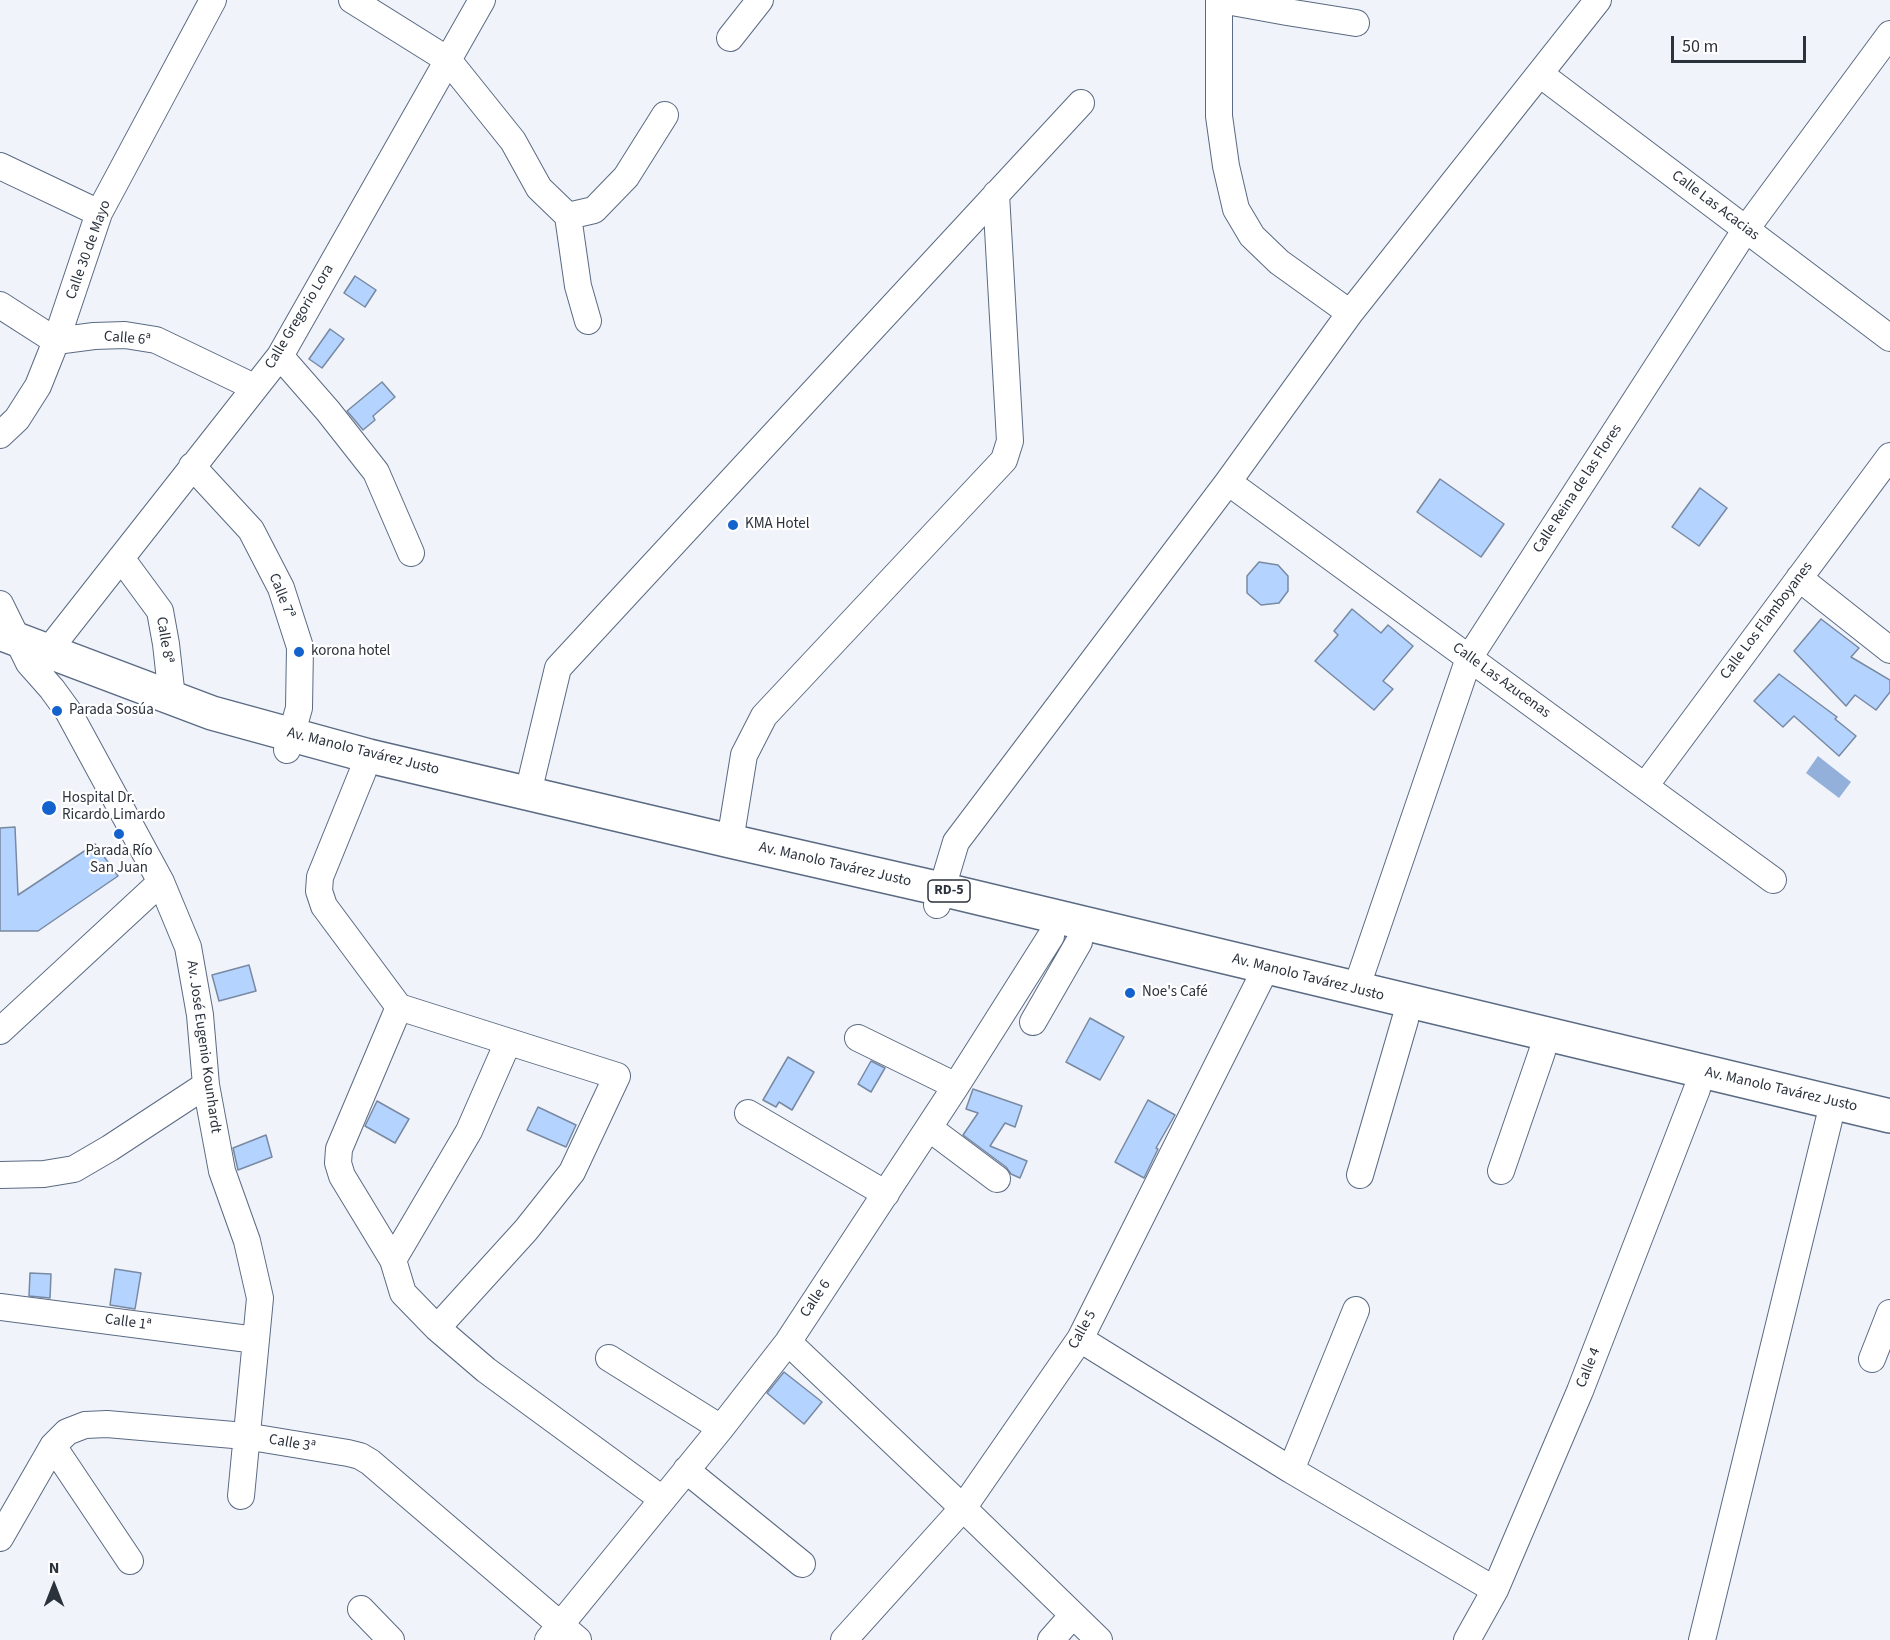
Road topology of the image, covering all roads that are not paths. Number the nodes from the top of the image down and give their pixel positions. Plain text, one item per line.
1 (213, 0) edge
2 (352, 0) edge
3 (482, 0) edge
4 (760, 0) edge
5 (1220, 0) edge
6 (1598, 0) edge
7 (1356, 23) dead end
8 (1890, 34) edge
9 (730, 38) dead end
10 (448, 60) junction
11 (1540, 74) junction
12 (1081, 103) dead end
13 (665, 115) dead end
14 (0, 166) edge
15 (996, 194) junction
16 (99, 213) junction
17 (568, 216) junction
18 (1746, 229) junction
19 (0, 305) edge
20 (1350, 313) junction
21 (588, 321) dead end
22 (1890, 338) edge
23 (56, 340) junction
24 (280, 356) junction
25 (254, 387) junction
26 (0, 435) edge
27 (1890, 456) edge
28 (192, 466) junction
29 (1228, 482) junction
30 (411, 553) dead end
31 (121, 558) junction
32 (1799, 578) junction
33 (0, 604) edge
34 (1890, 650) edge
35 (22, 651) edge
36 (1469, 658) junction
37 (172, 698) junction
38 (290, 742) junction
39 (363, 771) junction
40 (1645, 786) junction
41 (528, 793) junction
42 (730, 841) junction
43 (1773, 880) dead end
44 (162, 882) junction
45 (939, 897) junction
46 (1065, 939) junction
47 (1260, 980) junction
48 (1356, 989) junction
49 (399, 1007) junction
50 (1405, 1020) junction
51 (1033, 1022) dead end
52 (0, 1031) edge
53 (858, 1038) dead end
54 (508, 1042) junction
55 (1542, 1052) junction
56 (206, 1085) junction
57 (956, 1086) junction
58 (1698, 1089) junction
59 (748, 1113) dead end
60 (1890, 1116) edge
61 (1829, 1120) junction
62 (929, 1128) junction
63 (1890, 1135) edge
64 (1501, 1171) dead end
65 (0, 1175) edge
66 (1360, 1175) dead end
67 (997, 1179) dead end
68 (886, 1194) junction
69 (393, 1260) junction
70 (2, 1310) edge
71 (1356, 1310) dead end
72 (1890, 1313) edge
73 (436, 1328) junction
74 (1080, 1339) junction
75 (256, 1340) junction
76 (788, 1342) junction
77 (609, 1358) dead end
78 (1872, 1359) dead end
79 (721, 1428) junction
80 (245, 1436) junction
81 (53, 1446) junction
82 (686, 1470) junction
83 (1291, 1470) junction
84 (241, 1496) dead end
85 (662, 1499) junction
86 (963, 1508) junction
87 (0, 1538) edge
88 (130, 1561) dead end
89 (802, 1564) dead end
90 (1495, 1590) junction
91 (361, 1609) dead end
92 (1073, 1615) junction
93 (562, 1635) edge
94 (391, 1640) edge
95 (844, 1640) edge
96 (1051, 1640) edge
97 (1099, 1640) edge
98 (1467, 1640) edge
99 (1702, 1640) edge

1 - 16 street, Calle 30 de Mayo
2 - 10 street
3 - 10 street, Calle Gregorio Lora
4 - 9 street
5 - 7 street
5 - 20 street
6 - 11 street
8 - 18 street, Calle Reina de las Flores
10 - 17 street
10 - 24 street, Calle Gregorio Lora
11 - 18 street, Calle Las Acacias
11 - 20 street
12 - 15 street
13 - 17 street
14 - 16 street
15 - 41 street
15 - 42 street
16 - 23 street, Calle 30 de Mayo
17 - 21 street
18 - 22 street, Calle Las Acacias
18 - 36 street, Calle Reina de las Flores
19 - 23 street
20 - 29 street
23 - 25 street, Calle 6ª
23 - 26 street, Calle 30 de Mayo
24 - 25 street, Calle Gregorio Lora
24 - 30 street
25 - 28 street, Calle Gregorio Lora
27 - 32 street, Calle Los Flamboyanes
28 - 31 street, Calle Gregorio Lora
28 - 38 street, Calle 7ª
29 - 36 street, Calle Las Azucenas
29 - 45 street
31 - 35 street, Calle Gregorio Lora
31 - 37 street, Calle 8ª
32 - 34 street
32 - 40 street, Calle Los Flamboyanes
33 - 35 street, Av. José Eugenio Kounhardt
35 - 37 main road, Av. Manolo Tavárez Justo / RD-5
35 - 38 main road, Av. Manolo Tavárez Justo / RD-5
35 - 44 street, Av. José Eugenio Kounhardt
36 - 40 street, Calle Las Azucenas
36 - 48 street, Calle Reina de las Flores
37 - 38 main road, Av. Manolo Tavárez Justo / RD-5
38 - 39 main road, Av. Manolo Tavárez Justo / RD-5
38 - 41 main road, Av. Manolo Tavárez Justo / RD-5
39 - 45 main road, Av. Manolo Tavárez Justo / RD-5
39 - 49 street
40 - 43 street, Calle Las Azucenas
41 - 42 main road, Av. Manolo Tavárez Justo / RD-5
42 - 45 main road, Av. Manolo Tavárez Justo / RD-5
44 - 52 street
44 - 56 street, Av. José Eugenio Kounhardt
45 - 46 main road, Av. Manolo Tavárez Justo / RD-5
45 - 48 main road, Av. Manolo Tavárez Justo / RD-5
46 - 47 main road, Av. Manolo Tavárez Justo / RD-5
46 - 51 street
46 - 57 street, Calle 6
47 - 50 main road, Av. Manolo Tavárez Justo / RD-5
47 - 74 street, Calle 5
48 - 60 main road, Av. Manolo Tavárez Justo / RD-5
49 - 54 street
49 - 69 street
50 - 55 main road, Av. Manolo Tavárez Justo / RD-5
50 - 66 street
53 - 57 street
54 - 69 street
54 - 73 street
55 - 58 main road, Av. Manolo Tavárez Justo / RD-5
55 - 64 street
56 - 65 street
56 - 75 street, Av. José Eugenio Kounhardt
57 - 62 street, Calle 6
58 - 61 main road, Av. Manolo Tavárez Justo / RD-5
58 - 90 street, Calle 4
59 - 68 street
61 - 63 main road, Av. Manolo Tavárez Justo / RD-5
61 - 99 street
62 - 67 street
62 - 68 street, Calle 6
68 - 76 street, Calle 6
69 - 73 street
70 - 75 street, Calle 1ª
71 - 83 street
72 - 78 street
73 - 85 street
74 - 83 street
74 - 86 street, Calle 5
75 - 80 street, Av. José Eugenio Kounhardt
76 - 79 street, Calle 6
76 - 86 street
77 - 79 street
79 - 82 street, Calle 6
80 - 81 street, Calle 3ª
80 - 84 street, Av. José Eugenio Kounhardt
80 - 93 street, Calle 3ª
81 - 87 street, Calle 3ª
81 - 88 street
82 - 85 street, Calle 6
82 - 89 street
83 - 90 street
85 - 93 street, Calle 6
86 - 92 street
86 - 95 street, Calle 5
90 - 98 street, Calle 4
91 - 94 street
92 - 96 street
92 - 97 street

